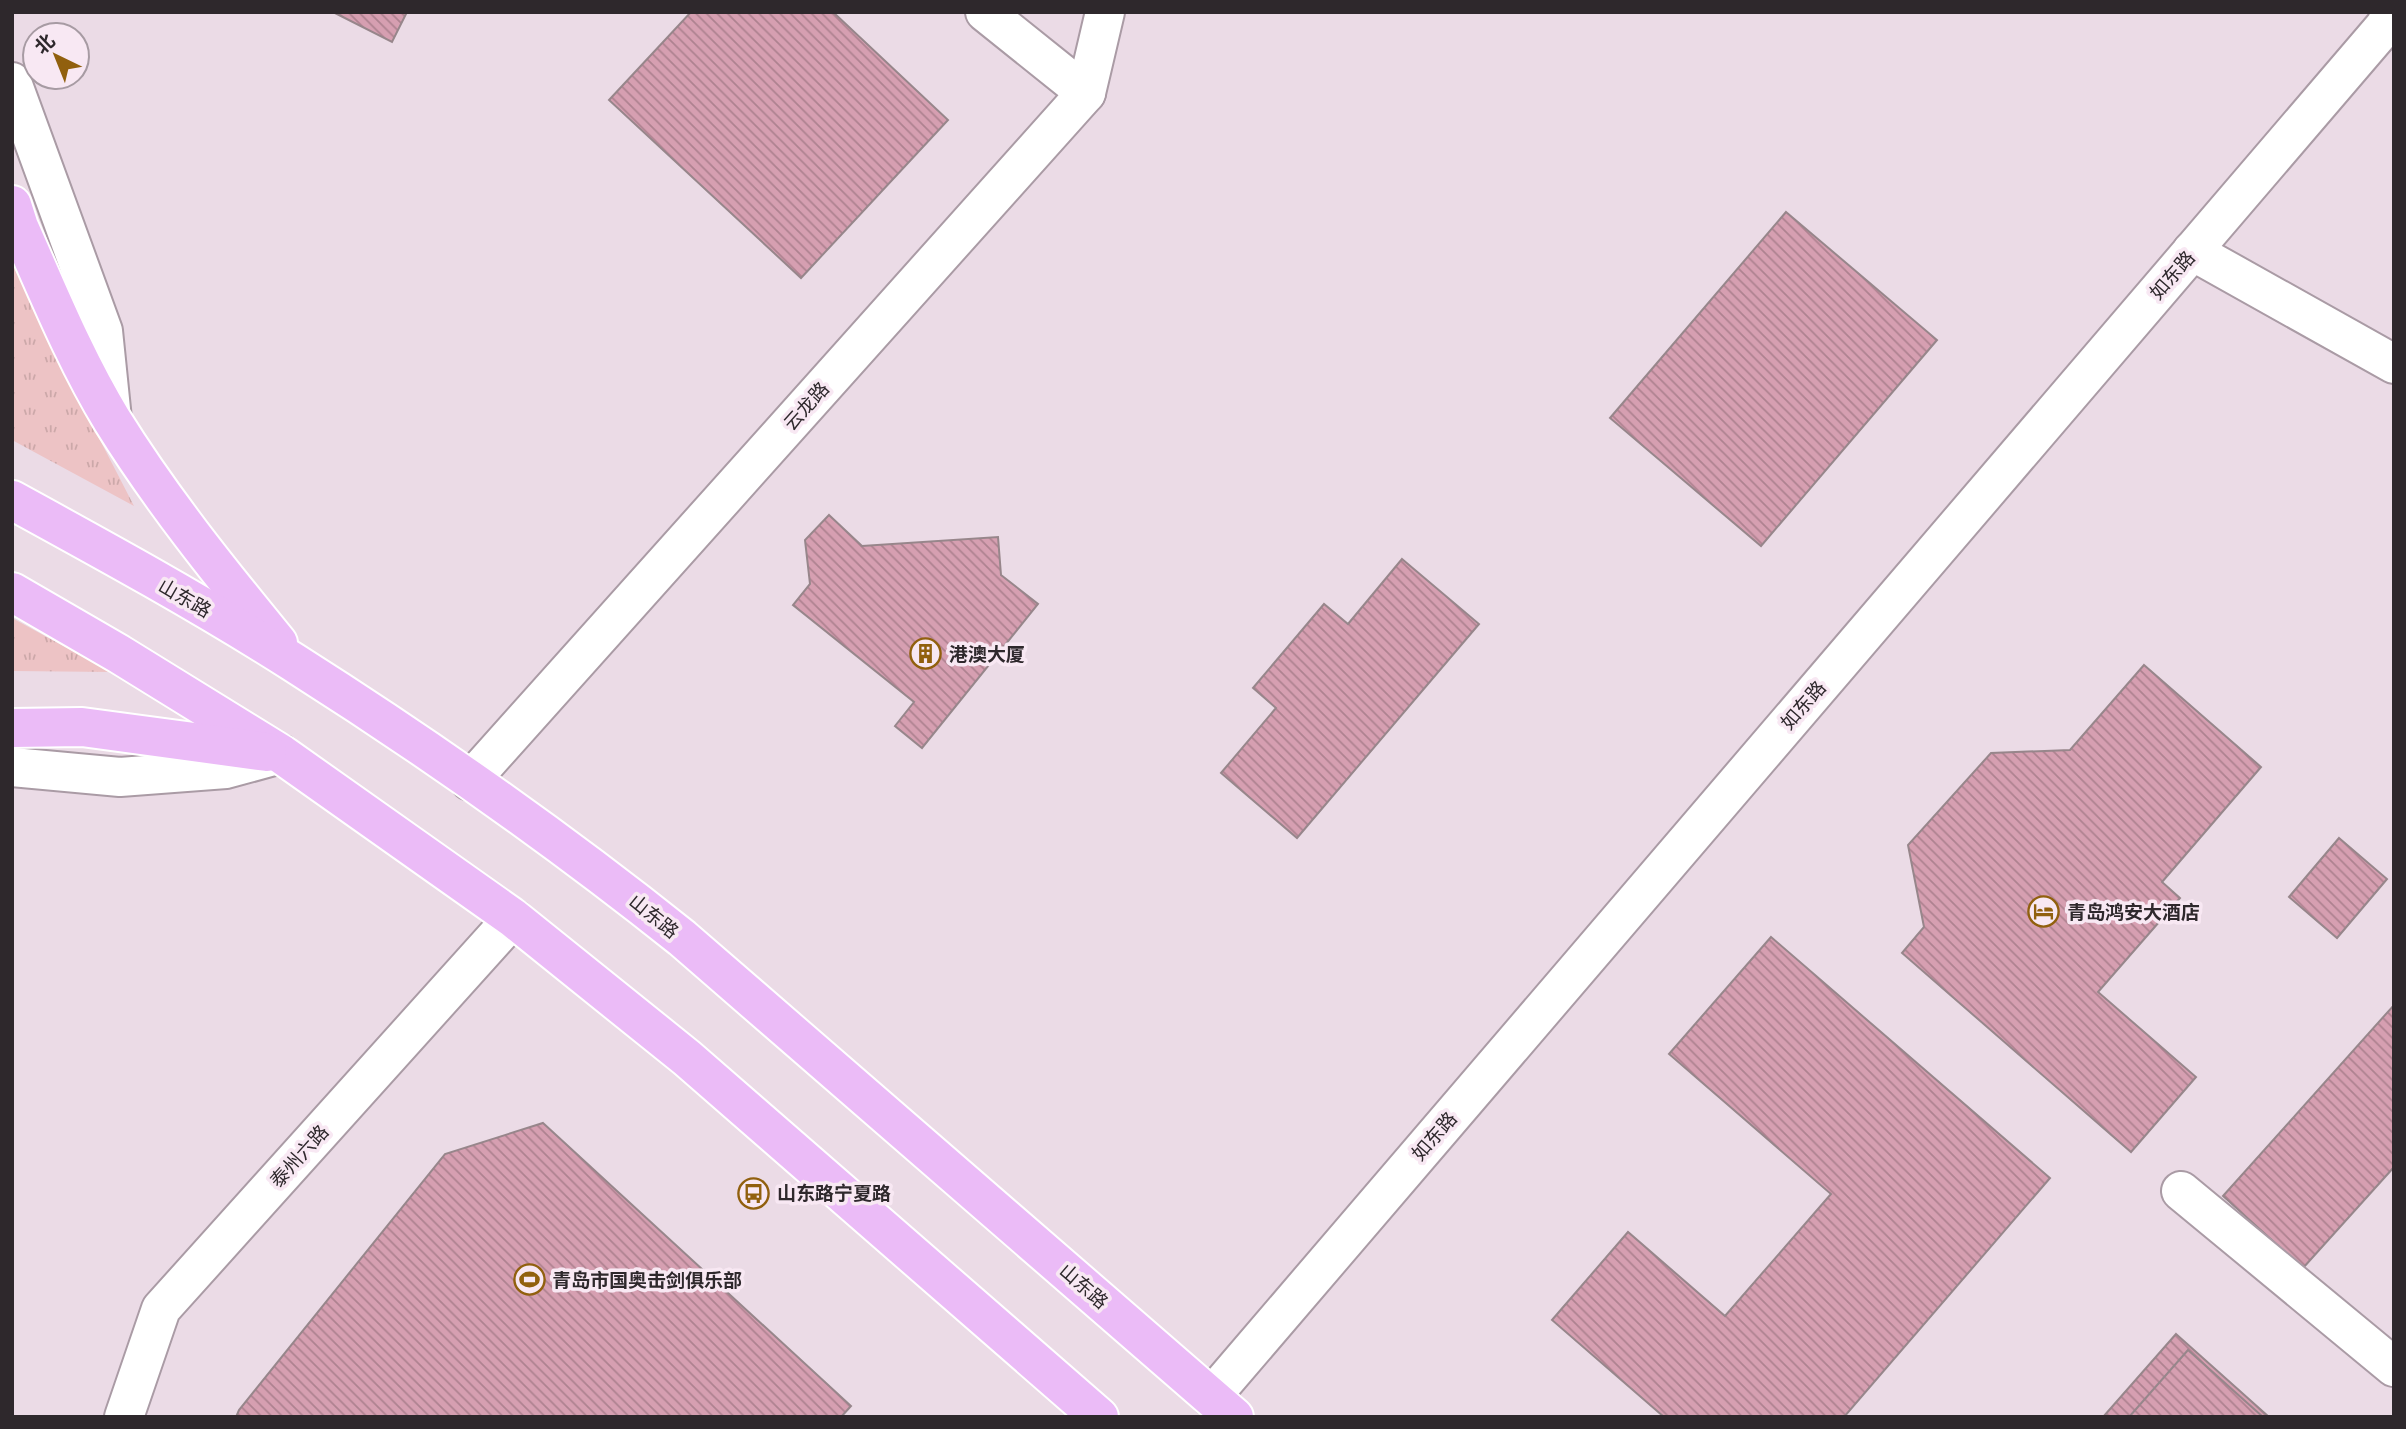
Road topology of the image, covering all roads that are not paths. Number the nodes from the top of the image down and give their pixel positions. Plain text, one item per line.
1 (985, 12) edge
2 (1105, 12) edge
3 (2382, 20) edge
4 (12, 82) edge
5 (1086, 93) junction
6 (12, 205) edge
7 (2192, 251) junction
8 (2394, 364) edge
9 (112, 419) junction
10 (12, 500) edge
11 (12, 592) edge
12 (292, 661) junction
13 (12, 728) edge
14 (281, 754) junction
15 (12, 767) edge
16 (470, 781) junction
17 (513, 918) junction
18 (2181, 1191) dead end
19 (2394, 1367) edge
20 (1223, 1407) edge
21 (124, 1417) edge
22 (1099, 1417) edge

1 - 5 street
2 - 5 street, 云龙路
3 - 7 street, 如东路
4 - 9 street
5 - 16 street, 云龙路
6 - 9 main road
7 - 8 street
7 - 20 street, 如东路
9 - 12 main road
10 - 12 main road, 山东路
11 - 14 main road
12 - 16 main road, 山东路
13 - 14 main road
14 - 15 street
14 - 17 main road
16 - 20 main road, 山东路
17 - 21 street, 泰州六路
17 - 22 main road
18 - 19 street

